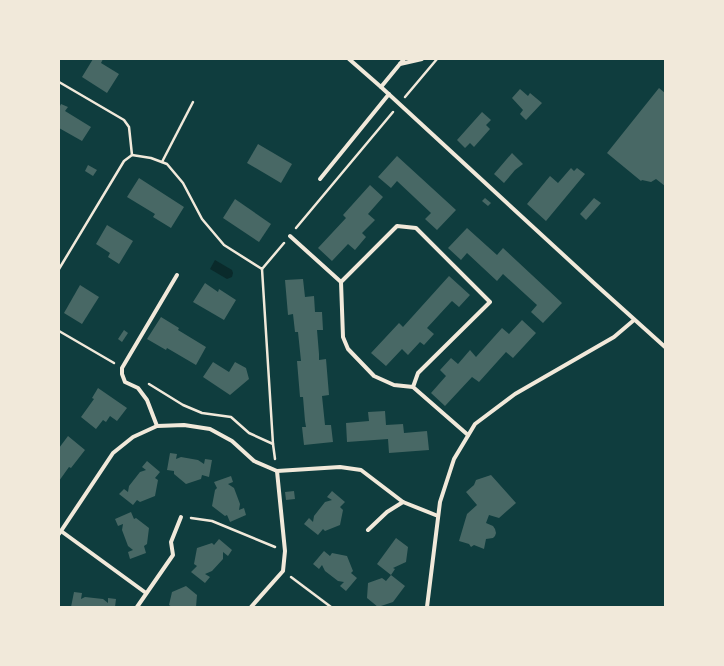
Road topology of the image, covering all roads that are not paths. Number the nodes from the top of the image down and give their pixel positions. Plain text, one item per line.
1 (348, 59) edge
2 (404, 59) edge
3 (422, 59) edge
4 (399, 64) junction
5 (381, 87) junction
6 (389, 94) junction
7 (320, 179) dead end
8 (290, 236) road end
9 (176, 275) dead end
10 (341, 282) junction
11 (634, 320) junction
12 (665, 347) edge
13 (413, 387) junction
14 (156, 426) junction
15 (468, 435) junction
16 (277, 471) junction
17 (403, 502) junction
18 (438, 516) junction
19 (181, 517) road end
20 (368, 530) dead end
21 (60, 533) edge
22 (146, 593) junction
23 (137, 607) edge
24 (251, 607) edge
25 (427, 607) edge

1 - 5 street
2 - 4 street
3 - 4 street
4 - 5 street
5 - 6 street
6 - 7 street
6 - 11 street
8 - 10 street
9 - 14 street
10 - 13 street
10 - 13 street
11 - 12 street
11 - 15 street
13 - 15 street
14 - 16 street
14 - 21 street
15 - 18 street
16 - 17 street
16 - 24 street
17 - 18 street
17 - 20 street
18 - 25 street
19 - 22 street
21 - 22 street
22 - 23 street

